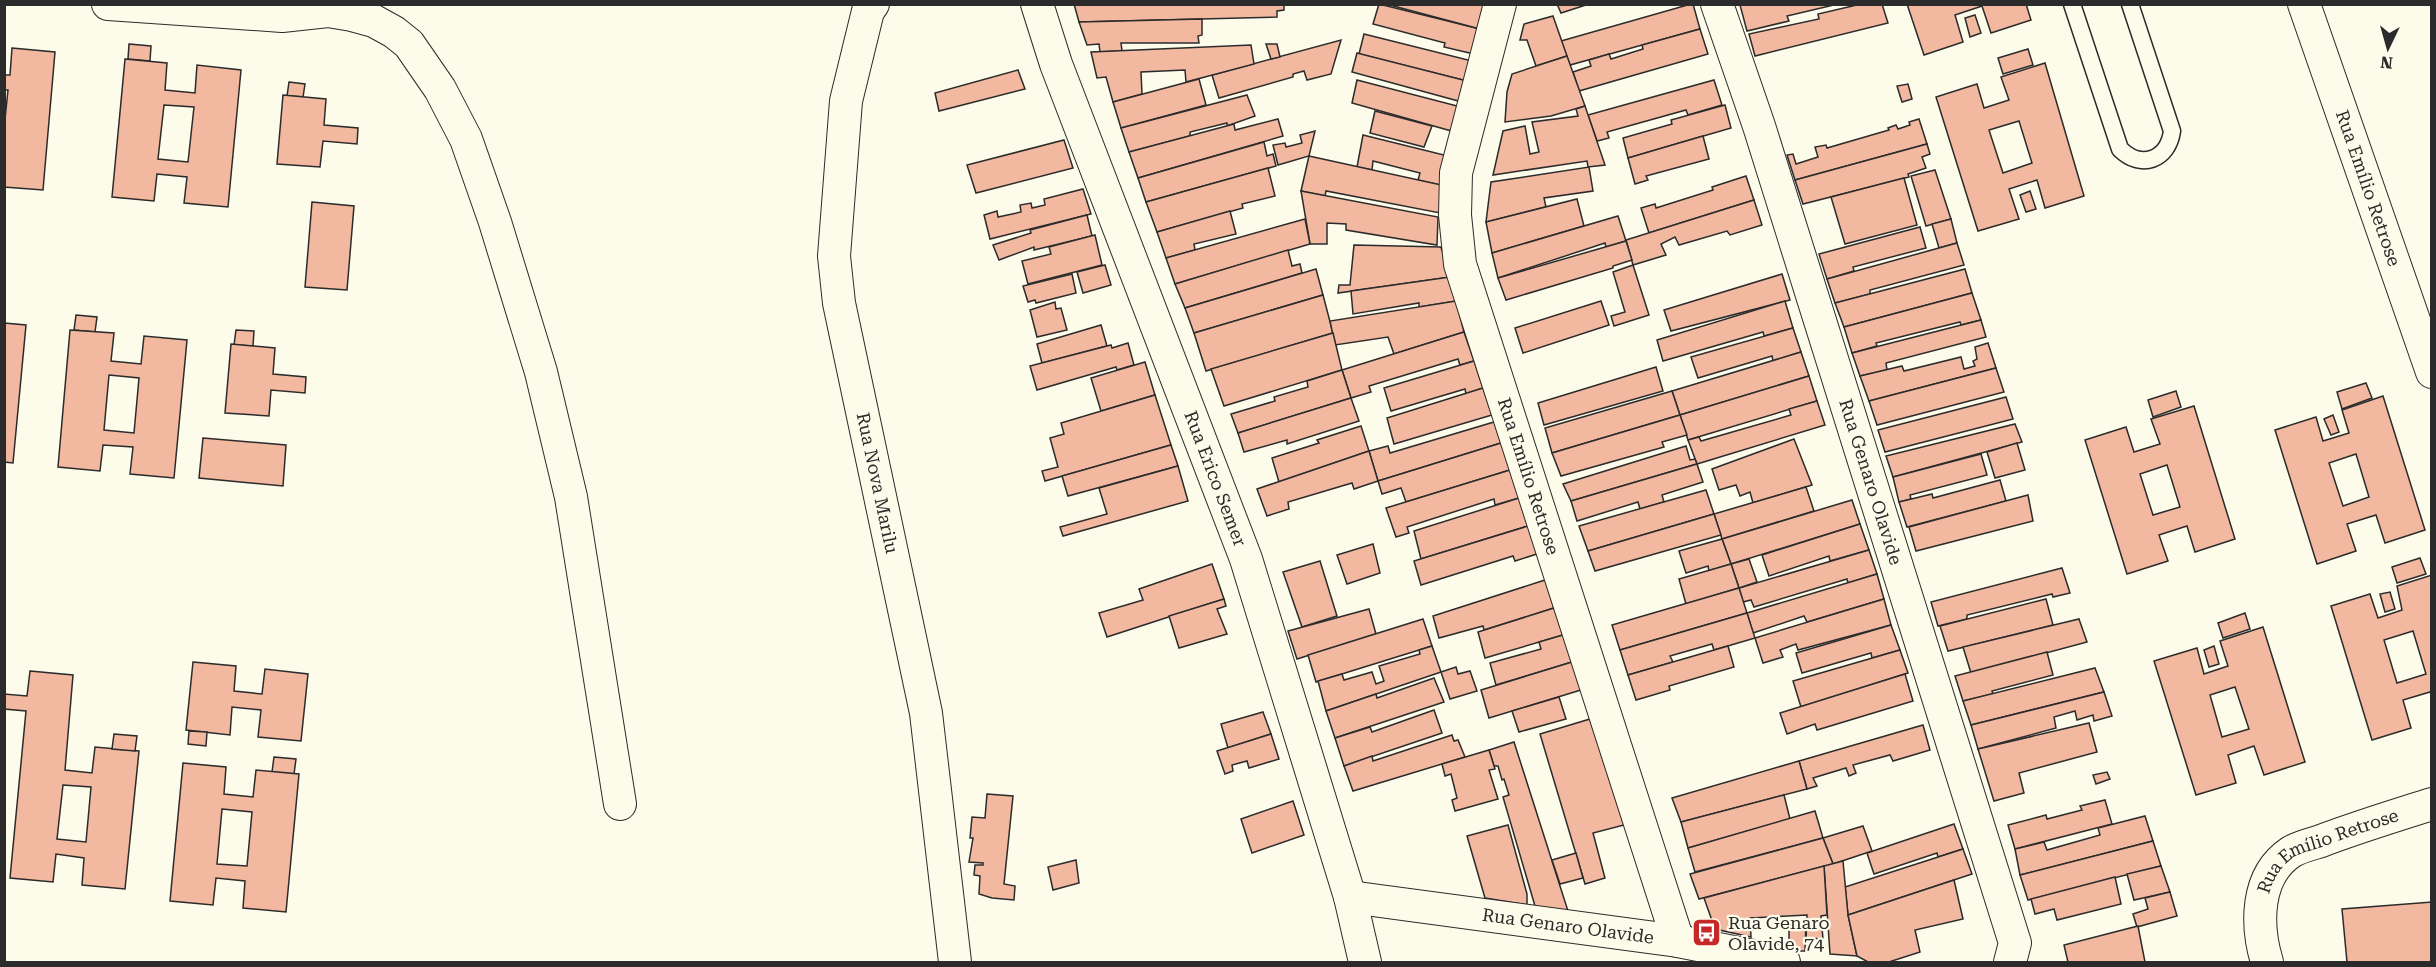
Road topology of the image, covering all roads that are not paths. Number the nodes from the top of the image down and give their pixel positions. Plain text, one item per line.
1 (108, 4) edge
2 (1037, 4) edge
3 (1500, 4) edge
4 (1717, 4) edge
5 (2072, 4) edge
6 (2130, 4) edge
7 (2304, 4) edge
8 (863, 7) edge
9 (2432, 372) edge
10 (620, 804) dead end
11 (2432, 804) edge
12 (1350, 897) junction
13 (1678, 941) junction
14 (955, 963) edge
15 (1365, 963) edge
16 (1784, 963) edge
17 (2010, 963) edge
18 (2267, 963) edge

1 - 10 street
2 - 12 street, Rua Erico Semer
3 - 13 street, Rua Emílio Retrose
4 - 17 street, Rua Genaro Olavide
5 - 6 lane
7 - 9 street, Rua Emílio Retrose
8 - 14 street, Rua Nova Marilu
11 - 18 street, Rua Emílio Retrose
12 - 13 street, Rua Genaro Olavide
12 - 15 street, Rua Erico Semer
13 - 16 street, Rua Genaro Olavide

